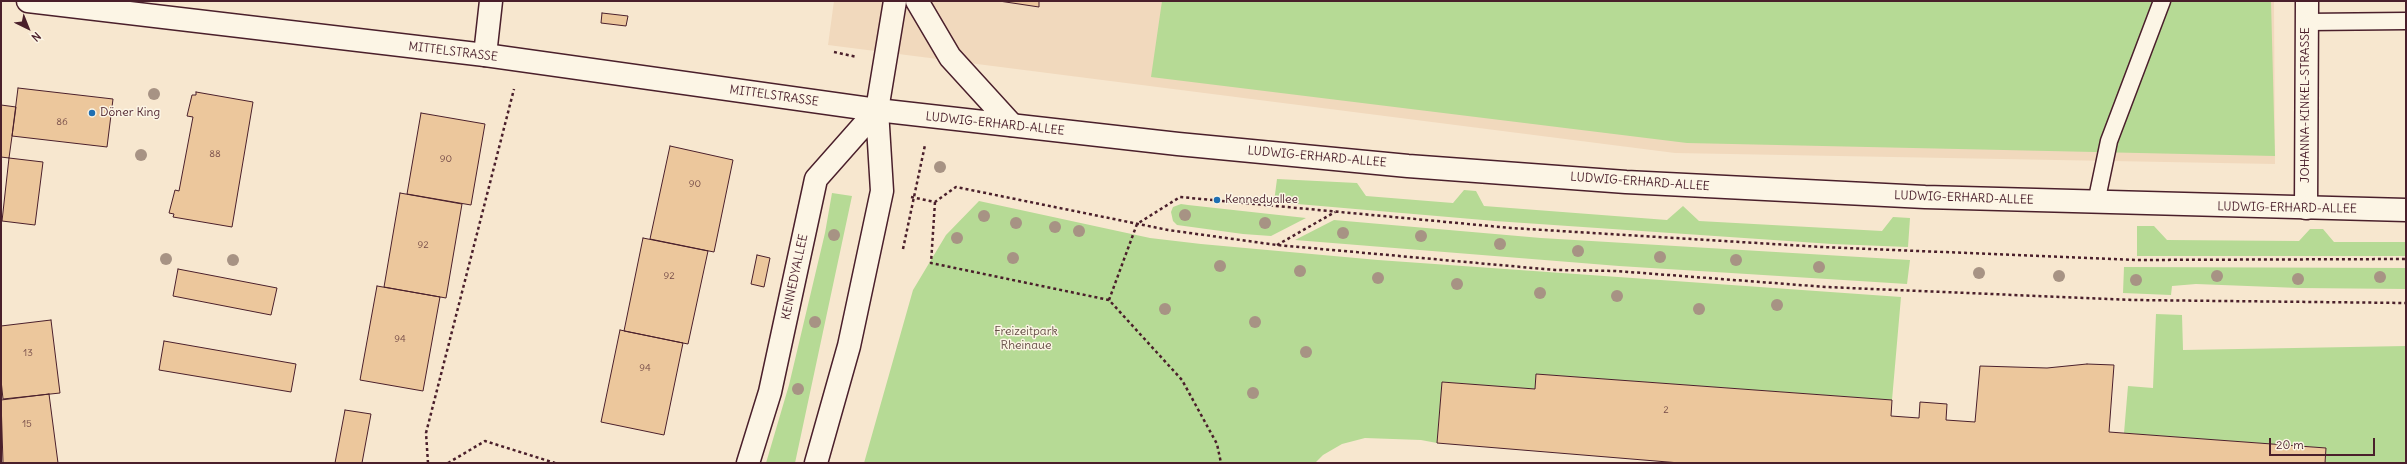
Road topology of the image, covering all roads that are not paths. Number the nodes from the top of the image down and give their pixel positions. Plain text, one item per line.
1 (28, 1) edge
2 (491, 1) edge
3 (895, 1) edge
4 (917, 1) edge
5 (2162, 1) edge
6 (124, 6) edge
7 (2307, 11) edge
8 (2406, 21) edge
9 (485, 55) junction
10 (877, 110) junction
11 (1012, 125) junction
12 (2096, 203) junction
13 (2306, 208) junction
14 (2406, 210) edge
15 (748, 463) edge
16 (816, 463) edge

1 - 6 main road, MITTELSTRASSE
2 - 9 main road
3 - 10 main road
4 - 11 main road
5 - 12 lane
6 - 9 main road, MITTELSTRASSE
7 - 8 lane
7 - 13 main road, JOHANNA-KINKEL-STRASSE
9 - 10 main road, MITTELSTRASSE
10 - 11 main road, LUDWIG-ERHARD-ALLEE
10 - 15 main road, KENNEDYALLEE
10 - 16 main road
11 - 12 main road, LUDWIG-ERHARD-ALLEE
12 - 13 main road, LUDWIG-ERHARD-ALLEE
13 - 14 main road, LUDWIG-ERHARD-ALLEE

